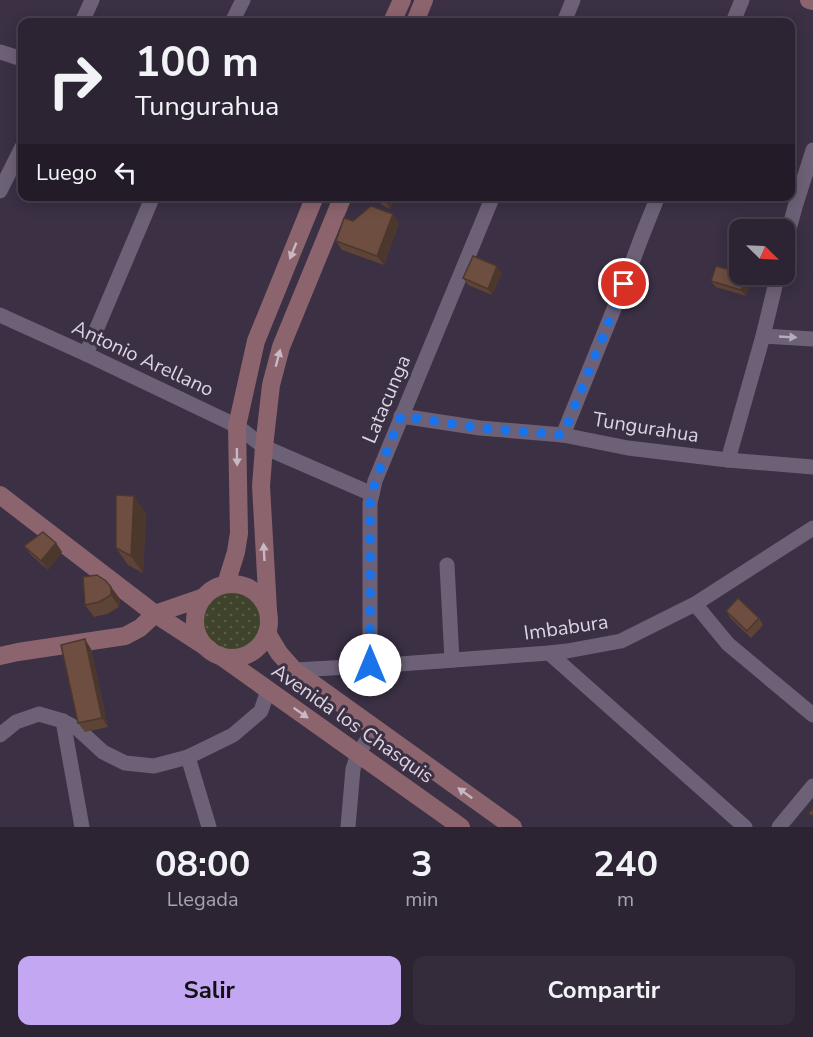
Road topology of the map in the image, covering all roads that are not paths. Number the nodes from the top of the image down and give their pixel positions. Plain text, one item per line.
1 (92, 0) edge
2 (243, 0) edge
3 (402, 0) edge
4 (424, 0) edge
5 (573, 0) edge
6 (742, 0) edge
7 (84, 18) edge
8 (234, 18) edge
9 (394, 18) edge
10 (417, 18) edge
11 (566, 18) edge
12 (735, 18) edge
13 (0, 52) edge
14 (18, 58) edge
15 (813, 150) edge
16 (18, 155) edge
17 (0, 191) edge
18 (151, 201) edge
19 (313, 201) edge
20 (341, 201) edge
21 (491, 201) edge
22 (656, 201) edge
23 (792, 219) edge
24 (775, 285) edge
25 (0, 315) edge
26 (763, 336) junction
27 (813, 339) edge
28 (86, 354) junction
29 (401, 416) junction
30 (237, 426) junction
31 (563, 435) junction
32 (264, 447) junction
33 (729, 460) junction
34 (813, 467) edge
35 (372, 494) junction
36 (0, 495) edge
37 (813, 528) edge
38 (447, 565) dead end
39 (226, 584) junction
40 (204, 597) junction
41 (695, 604) junction
42 (268, 610) junction
43 (155, 614) junction
44 (267, 633) junction
45 (214, 652) junction
46 (549, 653) junction
47 (0, 656) edge
48 (452, 660) junction
49 (370, 665) junction
50 (294, 670) junction
51 (268, 690) junction
52 (813, 715) edge
53 (63, 721) junction
54 (375, 728) junction
55 (0, 735) edge
56 (358, 754) junction
57 (188, 757) junction
58 (813, 786) edge
59 (82, 827) edge
60 (209, 827) edge
61 (348, 827) edge
62 (461, 827) edge
63 (513, 827) edge
64 (745, 827) edge
65 (779, 827) edge

1 - 7 street
2 - 8 street
3 - 9 main road
4 - 10 main road
5 - 11 street
6 - 12 street
13 - 14 street
15 - 23 street
16 - 17 street
18 - 28 street
19 -> 30 main road
32 -> 20 main road
21 - 29 street, Latacunga
22 - 31 street
24 - 26 street
25 - 28 street, Antonio Arellano
26 -> 27 street
26 - 33 street
28 - 30 street, Antonio Arellano
29 - 31 street, Tungurahua
29 - 35 street, Latacunga
30 - 32 street, Antonio Arellano
30 -> 39 main road
31 - 33 street, Tungurahua
32 - 35 street, Antonio Arellano
42 -> 32 main road
33 - 34 street, Tungurahua
35 - 49 street, Latacunga
36 - 43 main road, Avenida los Chasquis
37 - 41 street, Imbabura
38 - 48 street
39 - 40 main road
39 - 42 main road
40 - 43 main road
40 - 45 main road
41 - 46 street, Imbabura
41 - 52 street
42 - 44 main road
43 - 45 main road, Avenida los Chasquis
43 - 47 main road
44 - 45 main road
44 - 50 main road, Avenida los Chasquis
45 - 51 main road, Avenida los Chasquis
46 - 48 street, Imbabura
46 - 64 street
48 - 49 street, Imbabura
49 - 50 street, Imbabura
50 - 54 main road, Avenida los Chasquis
51 -> 56 main road, Avenida los Chasquis
51 - 57 street
53 - 55 street
53 - 57 street
53 - 59 street
54 - 56 street
63 -> 54 main road, Avenida los Chasquis
56 - 61 street
56 - 62 main road, Avenida los Chasquis
57 - 60 street
58 - 65 street

